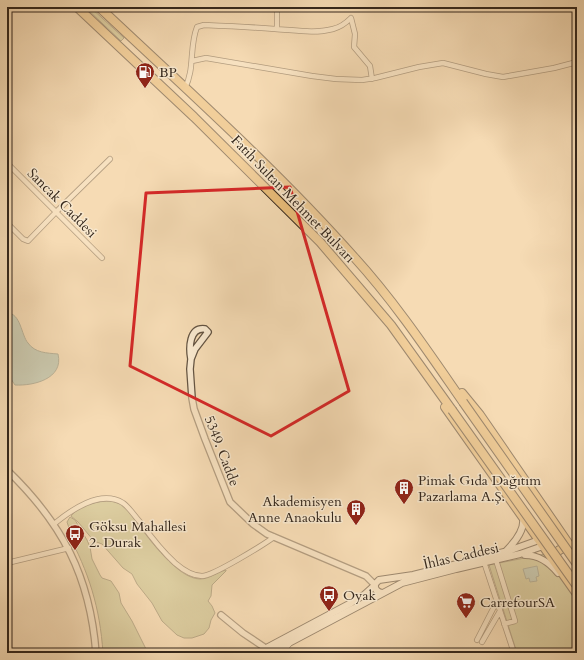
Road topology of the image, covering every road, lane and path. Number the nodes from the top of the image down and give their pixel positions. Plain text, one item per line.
1 (77, 7) edge
2 (99, 7) edge
3 (277, 7) edge
4 (277, 29) junction
5 (192, 61) junction
6 (577, 62) edge
7 (372, 79) junction
8 (185, 88) junction
9 (110, 159) dead end
10 (7, 163) edge
11 (56, 212) junction
12 (7, 223) edge
13 (102, 258) dead end
14 (191, 359) junction
15 (451, 384) junction
16 (439, 392) junction
17 (7, 470) edge
18 (546, 510) junction
19 (525, 520) junction
20 (54, 524) junction
21 (559, 531) junction
22 (274, 537) junction
23 (541, 543) junction
24 (69, 548) junction
25 (506, 551) junction
26 (575, 553) edge
27 (520, 554) junction
28 (496, 560) junction
29 (484, 562) junction
30 (554, 562) junction
31 (7, 563) edge
32 (577, 564) edge
33 (377, 583) junction
34 (577, 586) edge
35 (384, 592) junction
36 (577, 594) edge
37 (497, 601) junction
38 (500, 611) junction
39 (221, 615) dead end
40 (504, 624) junction
41 (290, 643) junction
42 (268, 651) edge
43 (96, 653) edge
44 (258, 653) edge
45 (282, 653) edge
46 (514, 653) edge

1 - 16 highway, Fatih Sultan Mehmet Bulvarı
2 - 8 highway, Fatih Sultan Mehmet Bulvarı
3 - 4 street
4 - 5 street
4 - 7 street
5 - 7 street
5 - 8 street
6 - 7 street
8 - 15 highway, Fatih Sultan Mehmet Bulvarı
9 - 11 street
10 - 11 street, Sancak Caddesi
11 - 12 street
11 - 13 street, Sancak Caddesi
14 - 14 street, 5349. Cadde
14 - 22 street, 5349. Cadde
15 - 18 highway
15 - 32 highway, Fatih Sultan Mehmet Bulvarı, bridge
16 - 19 highway
16 - 34 highway, Fatih Sultan Mehmet Bulvarı, bridge
17 - 20 street
18 - 19 highway
18 - 21 highway
19 - 23 highway
19 - 25 main road
20 - 22 street
20 - 24 street
21 - 23 highway
21 - 23 highway
21 - 26 highway
22 - 33 street, 5349. Cadde
23 - 25 main road, İhlas Caddesi
23 - 27 main road, İhlas Caddesi
23 - 30 highway
24 - 31 street
24 - 43 street
25 - 33 main road, İhlas Caddesi
26 - 30 highway
27 - 28 main road, İhlas Caddesi
27 - 36 main road
28 - 29 main road, İhlas Caddesi
28 - 40 street
29 - 35 main road, İhlas Caddesi
29 - 37 street
30 - 36 highway
33 - 35 main road
33 - 35 main road
33 - 42 main road, İhlas Caddesi
35 - 41 main road, İhlas Caddesi
37 - 38 street
37 - 38 street
38 - 40 street
39 - 42 street
40 - 46 street
41 - 42 main road, İhlas Caddesi
41 - 45 street
42 - 44 main road, İhlas Caddesi

